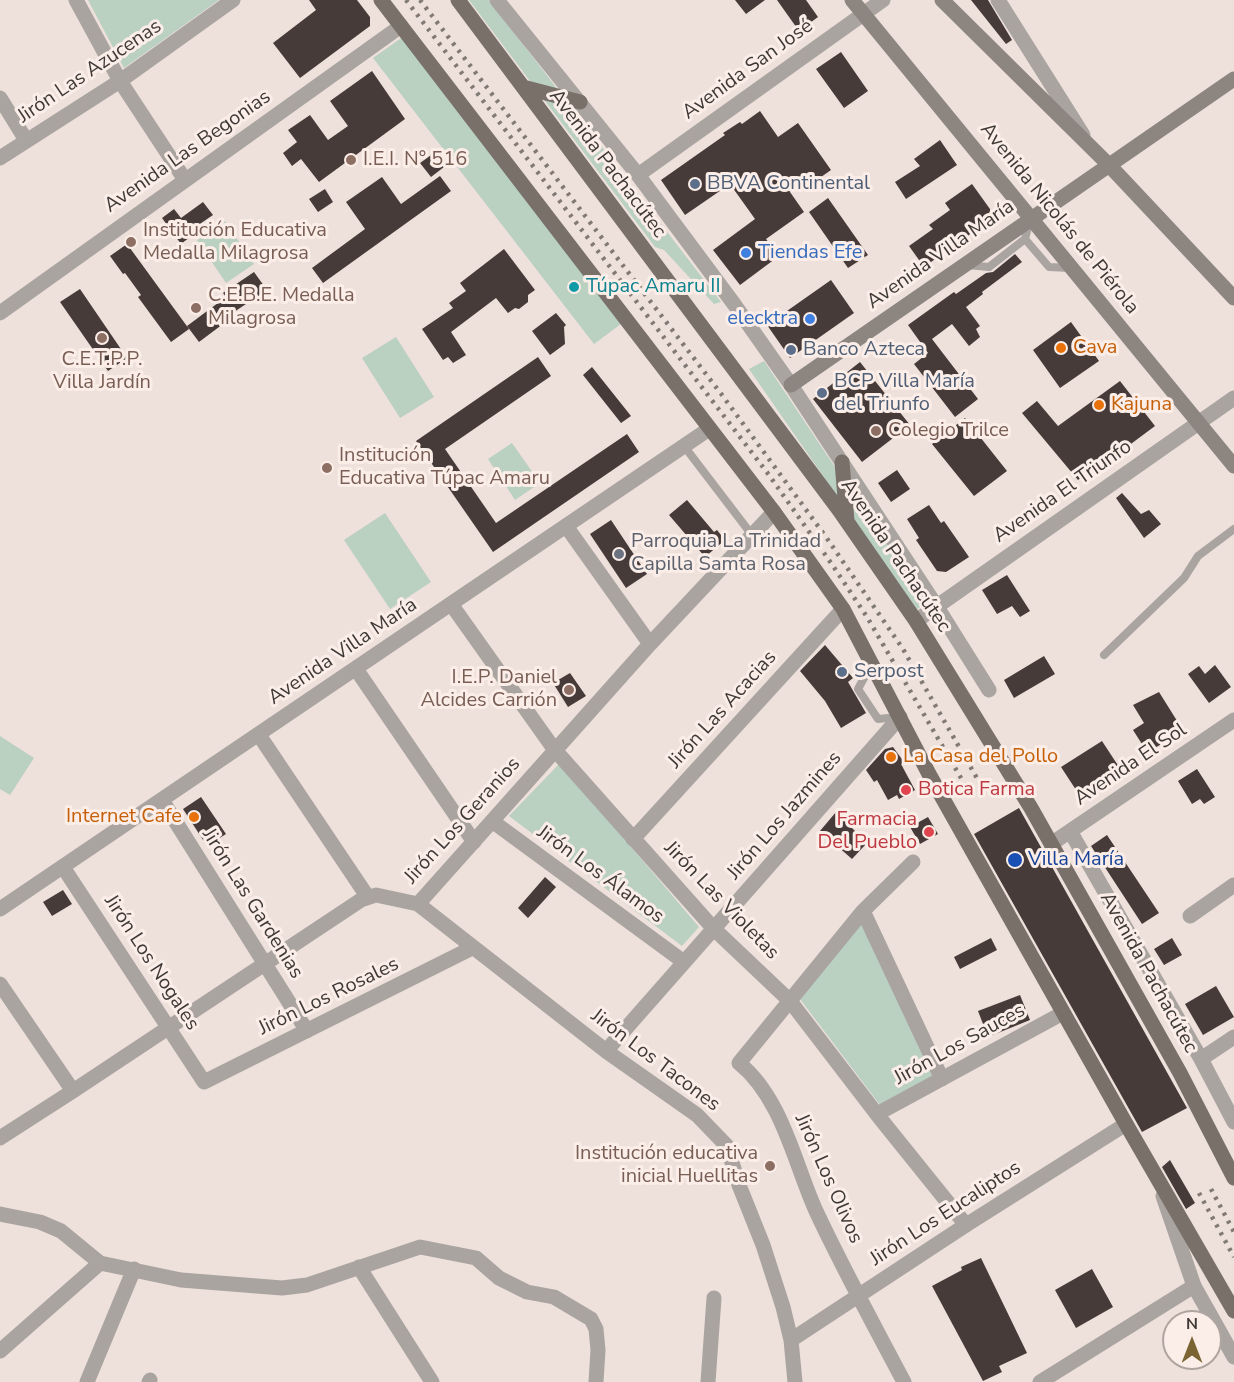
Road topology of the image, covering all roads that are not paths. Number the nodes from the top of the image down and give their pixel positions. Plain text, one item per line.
1 (76, 0) edge
2 (231, 0) edge
3 (381, 0) edge
4 (458, 0) edge
5 (497, 0) edge
6 (852, 0) edge
7 (883, 0) edge
8 (942, 0) edge
9 (998, 0) edge
10 (864, 14) junction
11 (401, 26) junction
12 (1234, 78) edge
13 (120, 81) junction
14 (523, 87) junction
15 (0, 98) edge
16 (580, 102) junction
17 (26, 140) junction
18 (1091, 148) junction
19 (0, 158) edge
20 (1109, 165) junction
21 (638, 175) junction
22 (185, 180) junction
23 (1030, 218) junction
24 (1025, 239) junction
25 (964, 265) junction
26 (1071, 268) junction
27 (1234, 298) edge
28 (0, 313) edge
29 (791, 385) junction
30 (1234, 398) edge
31 (1199, 422) junction
32 (709, 429) junction
33 (684, 446) junction
34 (842, 462) junction
35 (1234, 466) edge
36 (774, 512) junction
37 (847, 521) junction
38 (566, 526) junction
39 (1234, 529) edge
40 (752, 535) junction
41 (451, 604) junction
42 (937, 607) junction
43 (843, 609) junction
44 (916, 621) junction
45 (650, 644) junction
46 (1104, 655) dead end
47 (871, 663) junction
48 (356, 669) junction
49 (989, 690) dead end
50 (900, 717) junction
51 (1234, 720) edge
52 (259, 735) junction
53 (554, 749) junction
54 (162, 800) junction
55 (492, 821) junction
56 (1070, 831) junction
57 (633, 839) junction
58 (474, 842) junction
59 (1051, 844) junction
60 (913, 862) dead end
61 (63, 867) junction
62 (1234, 885) edge
63 (368, 896) junction
64 (417, 904) junction
65 (0, 909) edge
66 (863, 911) junction
67 (1190, 916) dead end
68 (714, 929) junction
69 (472, 948) junction
70 (684, 962) junction
71 (265, 963) junction
72 (0, 984) edge
73 (790, 1001) junction
74 (1063, 1013) junction
75 (168, 1028) junction
76 (307, 1031) junction
77 (1234, 1037) edge
78 (606, 1051) junction
79 (1201, 1059) junction
80 (942, 1079) junction
81 (204, 1082) joint
82 (73, 1091) junction
83 (877, 1114) junction
84 (1234, 1122) edge
85 (1126, 1124) junction
86 (0, 1138) edge
87 (1156, 1176) junction
88 (1234, 1178) edge
89 (0, 1214) edge
90 (966, 1225) junction
91 (100, 1263) junction
92 (359, 1268) junction
93 (134, 1269) junction
94 (1194, 1286) junction
95 (859, 1296) junction
96 (714, 1298) dead end
97 (1234, 1311) edge
98 (791, 1340) junction
99 (0, 1351) edge
100 (1234, 1357) edge
101 (87, 1382) edge
102 (432, 1382) edge
103 (596, 1382) edge
104 (708, 1382) edge
105 (795, 1382) edge
106 (904, 1382) edge
107 (1040, 1382) edge

1 - 13 street
2 - 13 street, Jirón Las Azucenas
3 - 11 main road
4 - 14 main road, Avenida Pachacútec
5 - 16 street, Avenida Pachacútec
6 - 10 main road, Avenida Nicolás de Piérola
7 - 10 street, Avenida San José
8 - 18 main road
9 - 18 street
10 - 21 street, Avenida San José
10 - 23 main road, Avenida Nicolás de Piérola
11 - 22 street, Avenida Las Begonias
11 - 32 main road
12 - 20 main road, Avenida Villa María
13 - 17 street, Jirón Las Azucenas
13 - 22 street
14 - 16 main road
14 - 37 main road, Avenida Pachacútec
15 - 17 street
16 - 21 street, Avenida Pachacútec
17 - 19 street, Jirón Las Azucenas
18 - 20 main road
20 - 23 main road, Avenida Villa María
20 - 27 main road
21 - 29 street, Avenida Pachacútec
22 - 28 street, Avenida Las Begonias
23 - 24 lane
23 - 25 main road, Avenida Villa María
23 - 26 main road, Avenida Nicolás de Piérola
24 - 25 lane
24 - 26 lane
25 - 29 main road, Avenida Villa María
26 - 31 main road, Avenida Nicolás de Piérola
29 - 34 street, Avenida Pachacútec
30 - 31 street, Avenida El Triunfo
31 - 35 main road, Avenida Nicolás de Piérola
31 - 42 street, Avenida El Triunfo
32 - 33 street, Avenida Villa María
32 - 36 main road
33 - 38 street, Avenida Villa María
33 - 40 lane
34 - 37 main road
34 - 42 street, Avenida Pachacútec
36 - 40 street, Jirón Los Geranios
36 - 43 main road
37 - 44 main road, Avenida Pachacútec
38 - 41 street, Avenida Villa María
38 - 45 street
39 - 46 lane
40 - 45 street, Jirón Los Geranios
41 - 48 street, Avenida Villa María
41 - 53 street, Jirón Las Violetas
42 - 44 street, Avenida El Triunfo
42 - 49 street, Avenida Pachacútec
43 - 47 main road
43 - 57 street, Jirón Las Acacias
44 - 59 main road, Avenida Pachacútec
45 - 53 street, Jirón Los Geranios
47 - 50 main road
47 - 50 lane
48 - 52 street, Avenida Villa María
48 - 58 street
50 - 68 street, Jirón Los Jazmines
50 - 74 main road
51 - 56 street, Avenida El Sol
52 - 54 street, Avenida Villa María
52 - 63 street
53 - 55 street, Jirón Los Geranios
53 - 57 street, Jirón Las Violetas
54 - 61 street, Avenida Villa María
54 - 71 street, Jirón Las Gardenias
55 - 58 street, Jirón Los Geranios
55 - 70 street, Jirón Los Álamos
56 - 59 street, Avenida El Sol
56 - 79 street, Avenida Pachacútec
57 - 68 street, Jirón Las Violetas
58 - 64 street, Jirón Los Geranios
59 - 88 main road, Avenida Pachacútec
60 - 66 street
61 - 65 street, Avenida Villa María
61 - 75 street, Jirón Los Nogales
62 - 67 street
63 - 64 street, Jirón Los Geranios
63 - 71 street
64 - 69 street, Jirón Los Tacones
66 - 73 street
66 - 80 street
68 - 70 street, Jirón Los Jazmines
68 - 73 street, Jirón Las Violetas
69 - 76 street, Jirón Los Rosales
69 - 78 street, Jirón Los Tacones
70 - 78 street, Jirón Los Jazmines
71 - 75 street
71 - 76 street, Jirón Las Gardenias
72 - 82 street
73 - 83 street, Jirón Las Violetas
73 - 95 street, Jirón Los Olivos
74 - 80 street, Jirón Los Sauces
74 - 85 main road
75 - 81 street, Jirón Los Nogales
75 - 82 street
76 - 81 street, Jirón Los Rosales
77 - 79 street
78 - 98 street, Jirón Los Tacones
79 - 84 street, Avenida Pachacútec
80 - 83 street, Jirón Los Sauces
82 - 86 street
83 - 90 street, Jirón Las Violetas
85 - 87 main road
85 - 90 street, Jirón Los Eucaliptos
87 - 94 street
87 - 97 main road
89 - 91 street
90 - 95 street, Jirón Los Eucaliptos
91 - 93 street
91 - 99 street
92 - 93 street
92 - 102 street
92 - 103 street
93 - 101 street
94 - 100 street
94 - 107 street
95 - 98 street, Jirón Los Eucaliptos
95 - 106 street, Jirón Los Olivos
96 - 104 street
98 - 105 street, Jirón Los Tacones

